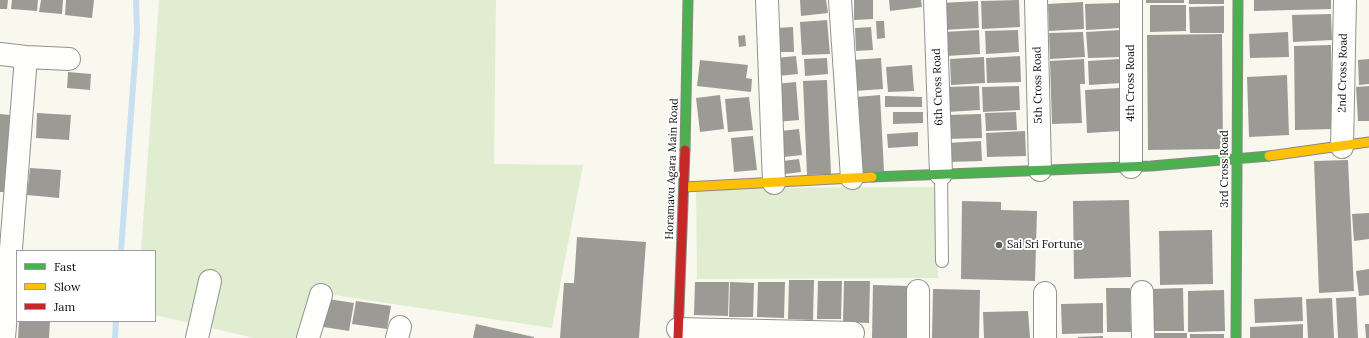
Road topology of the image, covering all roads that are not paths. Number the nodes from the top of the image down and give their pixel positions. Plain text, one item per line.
1 (688, 0) edge
2 (767, 0) edge
3 (840, 0) edge
4 (935, 0) edge
5 (1036, 0) edge
6 (1131, 0) edge
7 (1238, 0) edge
8 (1345, 0) edge
9 (0, 54) edge
10 (26, 57) junction
11 (69, 59) dead end
12 (1369, 142) edge
13 (1342, 147) junction
14 (1237, 159) junction
15 (1131, 166) junction
16 (1040, 170) junction
17 (941, 174) junction
18 (852, 178) junction
19 (774, 183) junction
20 (684, 187) junction
21 (942, 261) dead end
22 (210, 281) dead end
23 (918, 291) dead end
24 (1142, 292) dead end
25 (1045, 293) dead end
26 (321, 295) dead end
27 (678, 333) edge
28 (853, 333) dead end
29 (4, 338) edge
30 (197, 338) edge
31 (308, 338) edge
32 (918, 338) edge
33 (1045, 338) edge
34 (1143, 338) edge
35 (1236, 338) edge

1 - 20 street, Horamavu Agara Main Road
2 - 19 street
3 - 18 street
4 - 17 street, 6th Cross Road
5 - 16 street, 5th Cross Road
6 - 15 street, 4th Cross Road
7 - 14 street, 3rd Cross Road
8 - 13 street, 2nd Cross Road
9 - 10 street
10 - 11 street
10 - 29 street
12 - 13 street
13 - 14 street
14 - 15 street
14 - 35 street, 3rd Cross Road
15 - 16 street
16 - 17 street
17 - 18 street
17 - 21 lane
18 - 19 street
19 - 20 street
20 - 27 street, Horamavu Agara Main Road
22 - 30 street
23 - 32 street
24 - 34 street
25 - 33 street
26 - 31 street
27 - 28 street

